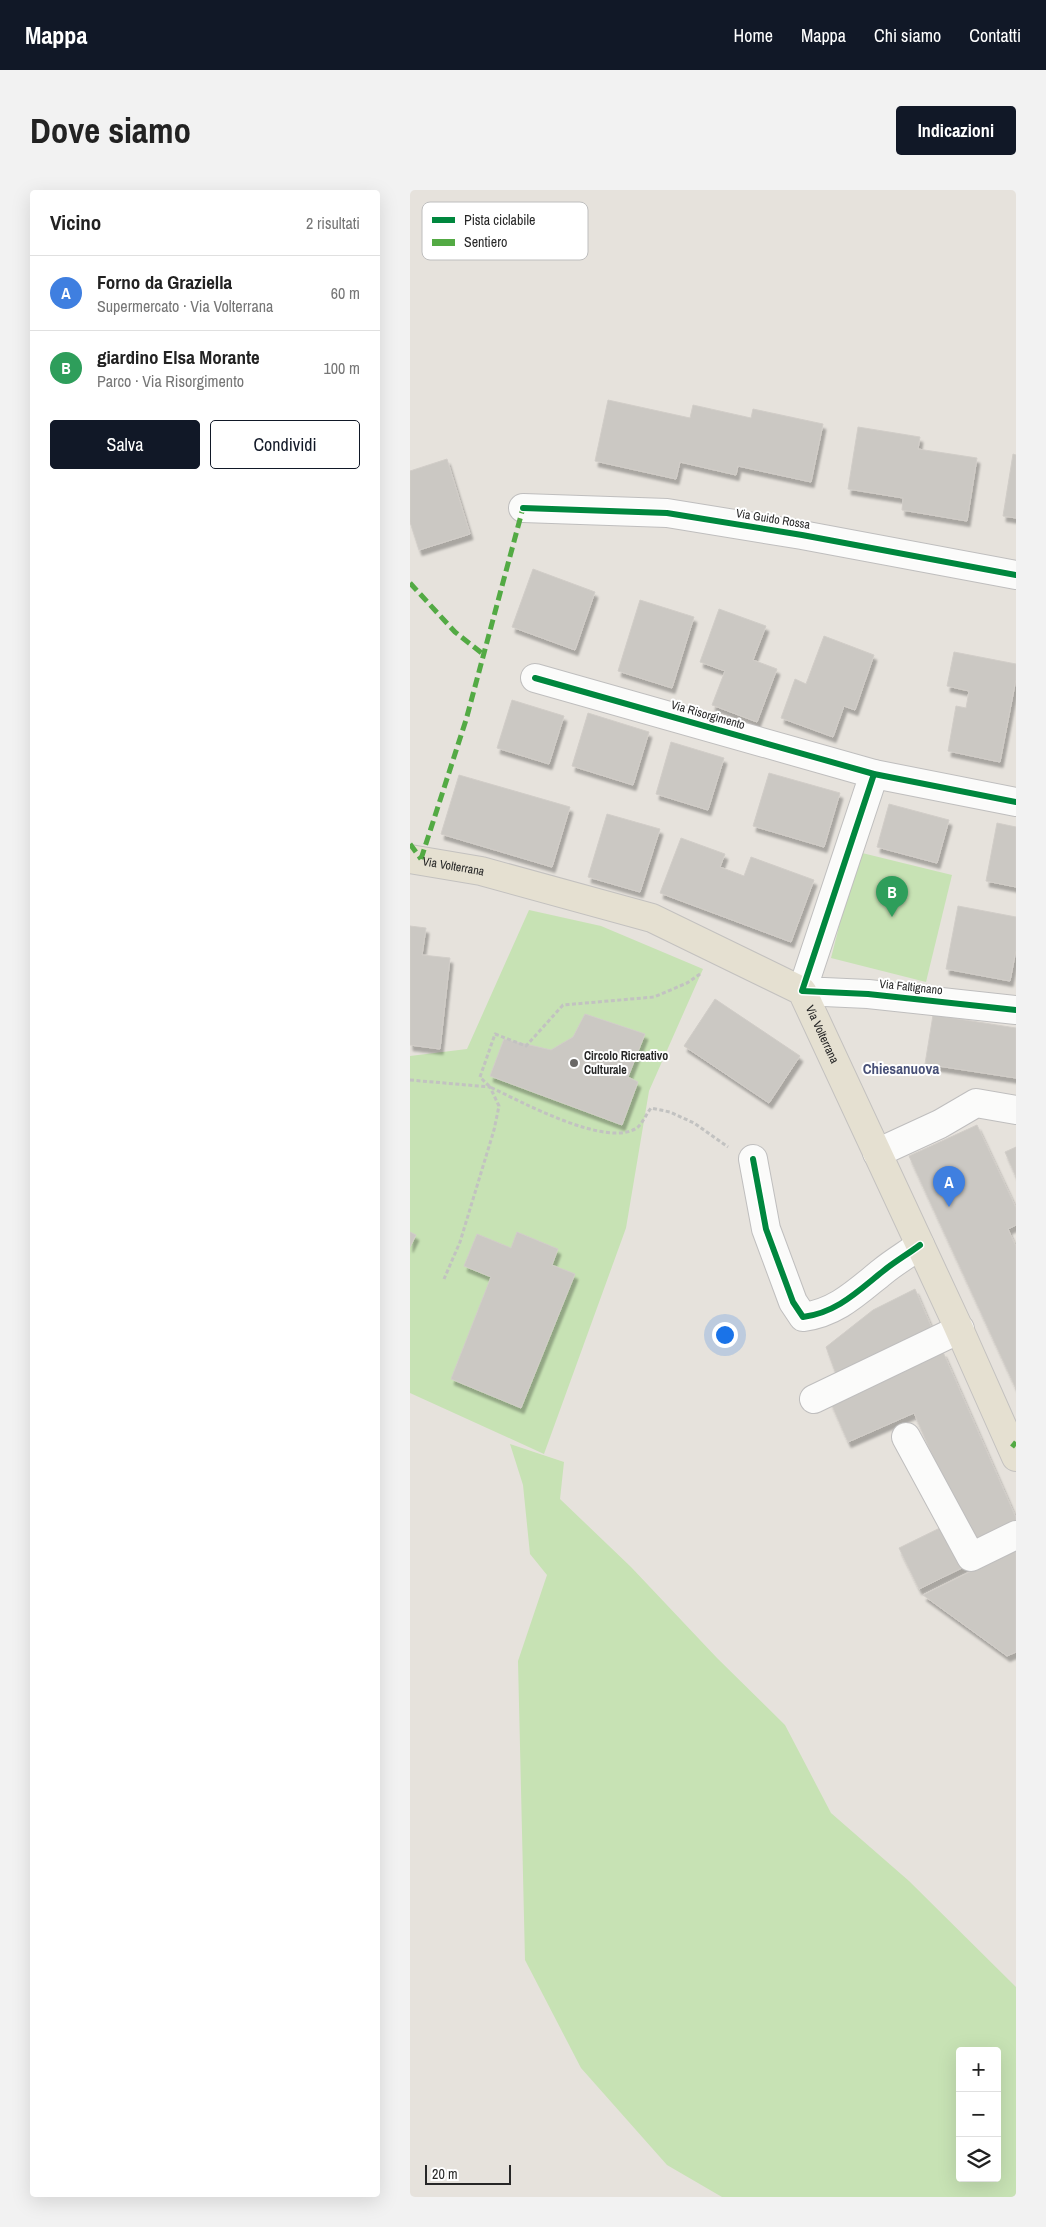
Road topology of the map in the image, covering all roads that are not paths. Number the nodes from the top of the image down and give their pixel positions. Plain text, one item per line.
1 (524, 508) dead end
2 (1016, 576) edge
3 (535, 678) dead end
4 (874, 774) junction
5 (1016, 802) edge
6 (410, 859) edge
7 (802, 991) junction
8 (1016, 1010) edge
9 (1016, 1110) edge
10 (877, 1152) junction
11 (753, 1159) road end
12 (920, 1245) junction
13 (960, 1329) junction
14 (814, 1399) dead end
15 (906, 1437) dead end
16 (1016, 1457) edge
17 (1016, 1535) edge

1 - 2 street, Via Guido Rossa
3 - 4 street, Via Risorgimento
4 - 5 street, Via Risorgimento
4 - 7 street
6 - 7 main road, Via Volterrana
7 - 8 street, Via Faltignano
7 - 10 main road, Via Volterrana
9 - 10 street
10 - 12 main road, Via Volterrana
11 - 12 street
12 - 13 main road, Via Volterrana
13 - 14 street
13 - 16 main road, Via Volterrana
15 - 17 street

